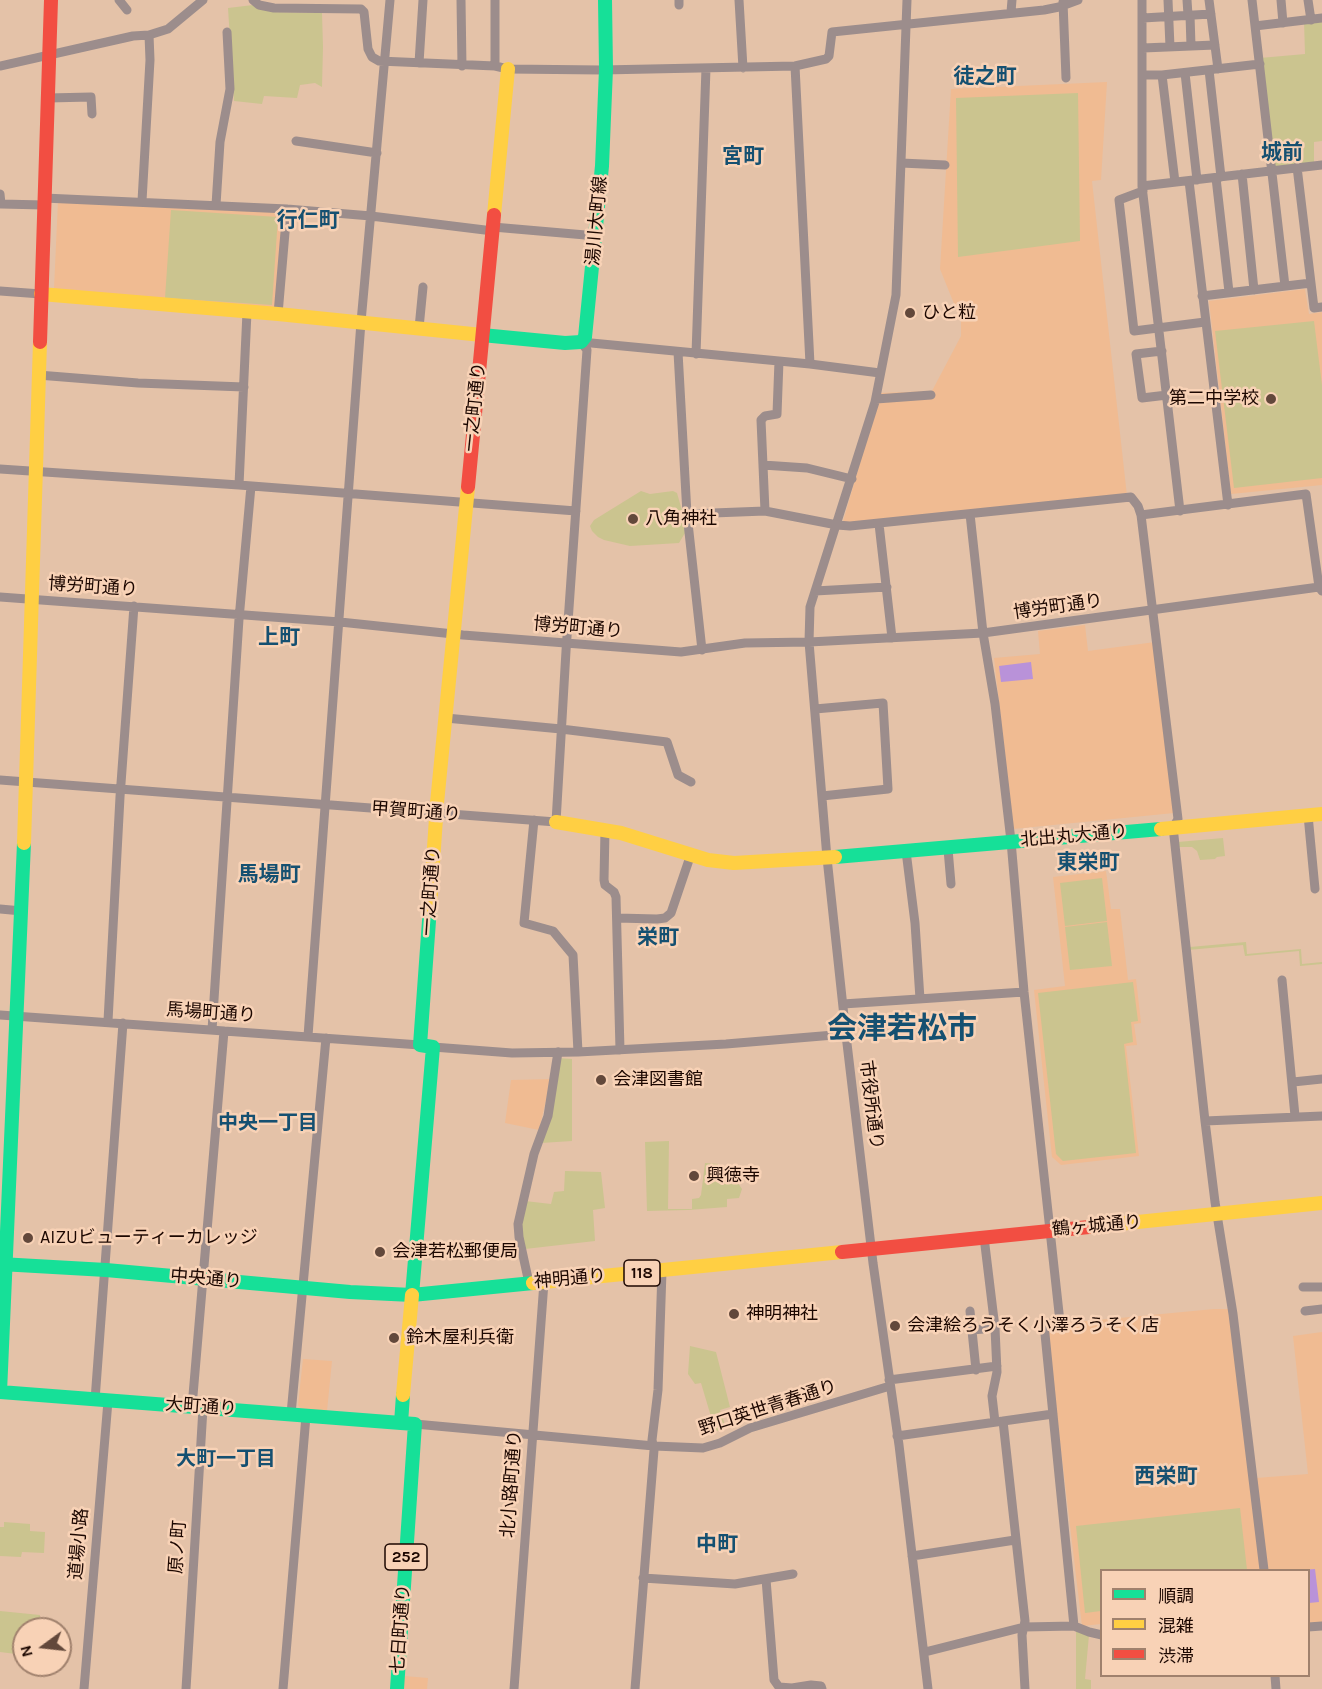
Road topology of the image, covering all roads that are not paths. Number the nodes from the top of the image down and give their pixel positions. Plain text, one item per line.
1 (51, 0) edge
2 (119, 0) edge
3 (203, 0) edge
4 (253, 0) edge
5 (390, 0) edge
6 (423, 0) edge
7 (461, 0) edge
8 (495, 0) edge
9 (605, 0) edge
10 (739, 0) edge
11 (907, 0) edge
12 (1012, 0) edge
13 (1078, 0) edge
14 (1142, 0) edge
15 (1168, 0) edge
16 (1187, 0) edge
17 (1209, 0) edge
18 (1252, 0) edge
19 (1281, 0) edge
20 (1308, 0) edge
21 (1063, 3) edge
22 (127, 10) dead end
23 (1011, 12) junction
24 (1211, 14) junction
25 (1189, 15) junction
26 (1169, 16) junction
27 (1143, 18) junction
28 (1322, 18) edge
29 (1311, 20) junction
30 (1283, 23) junction
31 (906, 24) junction
32 (1255, 26) junction
33 (227, 32) dead end
34 (149, 35) junction
35 (1215, 45) junction
36 (1191, 46) junction
37 (1170, 47) junction
38 (1143, 48) junction
39 (50, 56) junction
40 (384, 62) junction
41 (418, 63) junction
42 (1260, 64) junction
43 (0, 66) edge
44 (462, 66) junction
45 (795, 66) junction
46 (502, 67) junction
47 (706, 68) junction
48 (743, 68) junction
49 (606, 69) junction
50 (1214, 70) junction
51 (1185, 73) junction
52 (1142, 75) junction
53 (1162, 75) junction
54 (1066, 78) dead end
55 (48, 98) junction
56 (92, 114) dead end
57 (296, 141) dead end
58 (376, 153) junction
59 (901, 163) junction
60 (945, 165) dead end
61 (1322, 165) edge
62 (1297, 167) junction
63 (1270, 171) junction
64 (1242, 174) junction
65 (1218, 177) junction
66 (1193, 180) junction
67 (1175, 182) junction
68 (1142, 188) junction
69 (0, 194) edge
70 (141, 201) junction
71 (44, 202) junction
72 (216, 205) junction
73 (287, 209) junction
74 (371, 216) junction
75 (493, 229) junction
76 (597, 236) junction
77 (1311, 283) junction
78 (1285, 286) junction
79 (423, 287) dead end
80 (1254, 290) junction
81 (0, 291) edge
82 (1229, 292) junction
83 (41, 294) junction
84 (1202, 296) junction
85 (1322, 307) edge
86 (247, 312) junction
87 (278, 314) junction
88 (361, 322) junction
89 (1205, 322) junction
90 (1159, 327) junction
91 (419, 328) junction
92 (483, 335) junction
93 (581, 342) junction
94 (1162, 351) junction
95 (678, 352) junction
96 (696, 354) junction
97 (779, 361) junction
98 (810, 364) junction
99 (880, 373) junction
100 (38, 375) junction
101 (244, 387) junction
102 (932, 395) dead end
103 (1167, 395) junction
104 (876, 399) junction
105 (763, 465) junction
106 (0, 469) edge
107 (37, 472) junction
108 (852, 479) junction
109 (239, 485) junction
110 (250, 486) junction
111 (349, 495) junction
112 (466, 503) junction
113 (1227, 505) junction
114 (576, 511) junction
115 (765, 511) junction
116 (1180, 511) junction
117 (687, 514) junction
118 (970, 514) junction
119 (1141, 515) junction
120 (879, 524) junction
121 (837, 525) junction
122 (1319, 556) edge
123 (887, 587) junction
124 (1320, 589) edge
125 (815, 591) junction
126 (0, 597) edge
127 (31, 599) junction
128 (134, 606) junction
129 (1152, 610) junction
130 (239, 615) junction
131 (340, 622) junction
132 (983, 633) junction
133 (454, 634) junction
134 (892, 638) junction
135 (809, 642) junction
136 (566, 644) junction
137 (702, 650) junction
138 (815, 709) junction
139 (446, 718) junction
140 (561, 729) junction
141 (0, 780) edge
142 (25, 782) junction
143 (691, 782) dead end
144 (121, 788) junction
145 (822, 796) junction
146 (226, 797) junction
147 (325, 805) junction
148 (437, 813) junction
149 (1315, 815) edge
150 (534, 820) junction
151 (556, 822) junction
152 (1173, 828) junction
153 (605, 830) junction
154 (1011, 842) junction
155 (948, 849) junction
156 (906, 851) junction
157 (691, 854) junction
158 (827, 858) junction
159 (951, 884) dead end
160 (1315, 889) dead end
161 (0, 909) edge
162 (22, 911) junction
163 (617, 918) junction
164 (1282, 980) dead end
165 (1024, 992) junction
166 (920, 999) junction
167 (843, 1004) junction
168 (0, 1015) edge
169 (18, 1016) junction
170 (108, 1022) junction
171 (123, 1023) junction
172 (212, 1030) junction
173 (224, 1031) junction
174 (846, 1034) junction
175 (308, 1036) junction
176 (326, 1038) junction
177 (427, 1046) junction
178 (620, 1050) junction
179 (558, 1052) junction
180 (578, 1052) junction
181 (1322, 1078) edge
182 (1293, 1082) junction
183 (1295, 1116) junction
184 (1322, 1116) edge
185 (1205, 1121) junction
186 (5, 1176) edge
187 (1322, 1203) edge
188 (1218, 1215) junction
189 (1051, 1230) junction
190 (984, 1237) junction
191 (871, 1249) junction
192 (3, 1265) edge
193 (106, 1270) junction
194 (662, 1271) junction
195 (202, 1279) junction
196 (544, 1282) junction
197 (529, 1283) junction
198 (303, 1287) junction
199 (1303, 1287) dead end
200 (1322, 1287) edge
201 (412, 1295) junction
202 (1322, 1309) edge
203 (970, 1311) dead end
204 (1305, 1311) dead end
205 (995, 1328) junction
206 (972, 1330) junction
207 (997, 1366) junction
208 (976, 1370) junction
209 (890, 1383) junction
210 (0, 1392) edge
211 (0, 1397) edge
212 (101, 1400) junction
213 (198, 1407) junction
214 (291, 1414) junction
215 (1053, 1414) junction
216 (306, 1416) junction
217 (999, 1422) junction
218 (408, 1424) junction
219 (532, 1435) junction
220 (897, 1436) junction
221 (654, 1446) junction
222 (1015, 1540) junction
223 (912, 1556) junction
224 (1264, 1569) edge
225 (793, 1574) dead end
226 (644, 1578) junction
227 (766, 1579) junction
228 (1074, 1626) junction
229 (1024, 1628) junction
230 (1100, 1635) edge
231 (925, 1652) junction
232 (84, 1689) edge
233 (186, 1689) edge
234 (283, 1689) edge
235 (397, 1689) edge
236 (514, 1689) edge
237 (635, 1689) edge
238 (822, 1689) edge
239 (928, 1689) edge
240 (1025, 1689) edge

1 - 39 main road
2 - 22 street
3 - 34 street
4 - 40 street
5 - 40 street
6 - 41 street
7 - 44 street
8 - 46 street
9 - 49 main road, 湯川大町線
10 - 48 street
11 - 31 street, 市役所通り
12 - 23 street
13 - 21 street
14 - 27 street
15 - 26 street
16 - 25 street
17 - 24 street
18 - 32 street
19 - 30 street
20 - 29 street
21 - 23 street
21 - 54 street
23 - 31 street
24 - 25 street
24 - 35 street
25 - 26 street
25 - 36 street
26 - 27 street
26 - 37 street
27 - 38 street
28 - 29 street
29 - 30 street
30 - 32 street
31 - 45 street
31 - 59 street, 市役所通り
32 - 42 street
33 - 72 street
34 - 39 street
34 - 70 street
35 - 36 street
35 - 50 street
36 - 37 street
37 - 38 street
38 - 52 street
39 - 43 street
39 - 55 main road
40 - 41 street
40 - 58 street
41 - 44 street
42 - 50 street
42 - 63 street
44 - 46 street
45 - 48 street
45 - 98 street
46 - 49 street
46 - 75 main road, 一之町通り
47 - 48 street
47 - 49 street
47 - 96 street
49 - 76 main road, 湯川大町線
50 - 51 street
50 - 65 street
51 - 53 street
51 - 66 street
52 - 53 street
52 - 68 street
53 - 67 street
55 - 56 street
55 - 71 main road
57 - 58 street
58 - 74 street
59 - 60 street
59 - 99 street, 市役所通り
61 - 62 street
62 - 63 street
62 - 77 street
63 - 64 street
63 - 78 street
64 - 65 street
64 - 80 street
65 - 66 street
65 - 82 street
66 - 67 street
66 - 84 street
67 - 68 street
68 - 90 street
68 - 90 street
69 - 71 street
70 - 71 street
70 - 72 street
71 - 83 main road
72 - 73 street
73 - 74 street
73 - 87 street
74 - 75 street
74 - 88 street
75 - 76 street
75 - 92 main road, 一之町通り
76 - 93 main road, 湯川大町線
77 - 78 street
77 - 85 street
78 - 80 street
79 - 91 street
80 - 82 street
81 - 83 street
82 - 84 street
83 - 86 main road
83 - 100 main road
84 - 89 street
86 - 87 main road
86 - 101 street
87 - 88 main road
88 - 91 main road
88 - 111 street
89 - 90 street
89 - 113 street
90 - 94 street
91 - 92 main road
92 - 93 main road
92 - 112 main road, 一之町通り
93 - 95 street
93 - 114 street
94 - 103 street
94 - 103 street
95 - 96 street
95 - 117 street
96 - 97 street
97 - 98 street
97 - 105 street
98 - 99 street
99 - 104 street, 市役所通り
100 - 101 street
100 - 107 main road
101 - 109 street
102 - 104 street
103 - 116 street
104 - 108 street, 市役所通り
105 - 108 street
105 - 115 street
106 - 107 street
107 - 109 street
107 - 127 main road
108 - 121 street, 市役所通り
109 - 110 street
110 - 111 street
110 - 130 street
111 - 112 street
111 - 131 street
112 - 114 street
112 - 133 main road, 一之町通り
113 - 116 street
113 - 122 street
114 - 136 street
115 - 117 street
115 - 121 street
116 - 119 street
117 - 137 street
118 - 119 street
118 - 120 street
118 - 132 street
119 - 129 street
120 - 121 street
120 - 123 street
121 - 125 street, 市役所通り
122 - 124 street
123 - 125 street
123 - 134 street
124 - 129 street, 博労町通り
125 - 135 street, 市役所通り
126 - 127 street, 博労町通り
127 - 128 street, 博労町通り
127 - 142 main road
128 - 130 street, 博労町通り
128 - 144 street
129 - 132 street, 博労町通り
129 - 152 street
130 - 131 street, 博労町通り
130 - 146 street
131 - 133 street, 博労町通り
131 - 147 street
132 - 134 street, 博労町通り
132 - 154 street
133 - 136 street, 博労町通り
133 - 139 main road, 一之町通り
134 - 135 street, 博労町通り
135 - 137 street, 博労町通り
135 - 138 street, 市役所通り
136 - 137 street, 博労町通り
136 - 140 street
138 - 145 street, 市役所通り
138 - 145 street
139 - 140 street
139 - 148 main road, 一之町通り
140 - 143 street
140 - 151 street
141 - 142 street, 甲賀町通り
142 - 144 street, 甲賀町通り
142 - 162 main road
144 - 146 street, 甲賀町通り
144 - 170 street
145 - 158 street, 市役所通り
146 - 147 street, 甲賀町通り
146 - 172 street
147 - 148 street, 甲賀町通り
147 - 175 street
148 - 150 street, 甲賀町通り
148 - 177 main road, 一之町通り
149 - 152 main road, 北出丸大通り
149 - 160 street
150 - 151 street, 甲賀町通り
150 - 180 street
151 - 153 main road, 甲賀町通り
152 - 154 main road, 北出丸大通り
152 - 185 street
153 - 157 main road, 甲賀町通り
153 - 163 street
154 - 155 main road, 北出丸大通り
154 - 165 street
155 - 156 main road, 北出丸大通り
155 - 159 street
156 - 158 main road, 北出丸大通り
156 - 166 street
157 - 158 main road, 甲賀町通り
157 - 163 street
158 - 167 street, 市役所通り
161 - 162 street
162 - 169 main road
163 - 178 street
164 - 182 street
165 - 166 street
165 - 189 street
166 - 167 street
167 - 174 street, 市役所通り
168 - 169 street, 馬場町通り
169 - 170 street, 馬場町通り
169 - 186 main road
170 - 171 street, 馬場町通り
171 - 172 street, 馬場町通り
171 - 193 street, 道場小路
172 - 173 street, 馬場町通り
173 - 175 street, 馬場町通り
173 - 195 street, 原ノ町
174 - 178 street, 馬場町通り
174 - 191 street, 市役所通り
175 - 176 street, 馬場町通り
176 - 177 street, 馬場町通り
176 - 198 street
177 - 179 street, 馬場町通り
177 - 201 main road, 一之町通り
178 - 180 street, 馬場町通り
179 - 180 street, 馬場町通り
179 - 197 street
181 - 182 street
182 - 183 street
183 - 184 street
183 - 185 street
185 - 188 street
186 - 192 main road
187 - 188 main road, 鶴ヶ城通り / 118
188 - 189 main road, 鶴ヶ城通り / 118
188 - 224 street
189 - 190 main road, 鶴ヶ城通り / 118
189 - 215 street
190 - 191 main road, 鶴ヶ城通り / 118
190 - 205 street
191 - 194 main road, 神明通り / 118
191 - 209 street, 市役所通り
192 - 193 main road, 中央通り / 118
192 - 210 main road
193 - 195 main road, 中央通り / 118
193 - 212 street, 道場小路
194 - 196 main road, 神明通り / 118
194 - 221 street
195 - 198 main road, 中央通り / 118
195 - 213 street, 原ノ町
196 - 197 main road, 神明通り / 118
196 - 219 street, 北小路町通り
197 - 201 main road, 神明通り / 118
198 - 201 main road, 中央通り / 118
198 - 214 street
199 - 200 street
201 - 218 main road, 一之町通り / 252
202 - 204 street
203 - 206 street
205 - 206 street
205 - 207 street
206 - 208 street
207 - 208 street, 野口英世青春通り
207 - 217 street
208 - 209 street, 野口英世青春通り
209 - 220 street, 市役所通り
209 - 221 street, 野口英世青春通り
210 - 211 street
210 - 212 main road, 大町通り
212 - 213 main road, 大町通り
212 - 232 street, 道場小路
213 - 214 main road, 大町通り
213 - 233 street, 原ノ町
214 - 216 main road, 大町通り
215 - 217 street
215 - 228 street
216 - 218 main road, 大町通り
216 - 234 street
217 - 220 street
217 - 222 street
218 - 219 street
218 - 235 main road, 七日町通り / 252
219 - 221 street, 野口英世青春通り
219 - 236 street, 北小路町通り
220 - 223 street, 市役所通り
221 - 226 street
222 - 223 street
222 - 229 street
223 - 231 street, 市役所通り
225 - 227 street
226 - 227 street
226 - 237 street
227 - 238 street
228 - 229 street
228 - 230 street
229 - 231 street
229 - 240 street
231 - 239 street, 市役所通り

